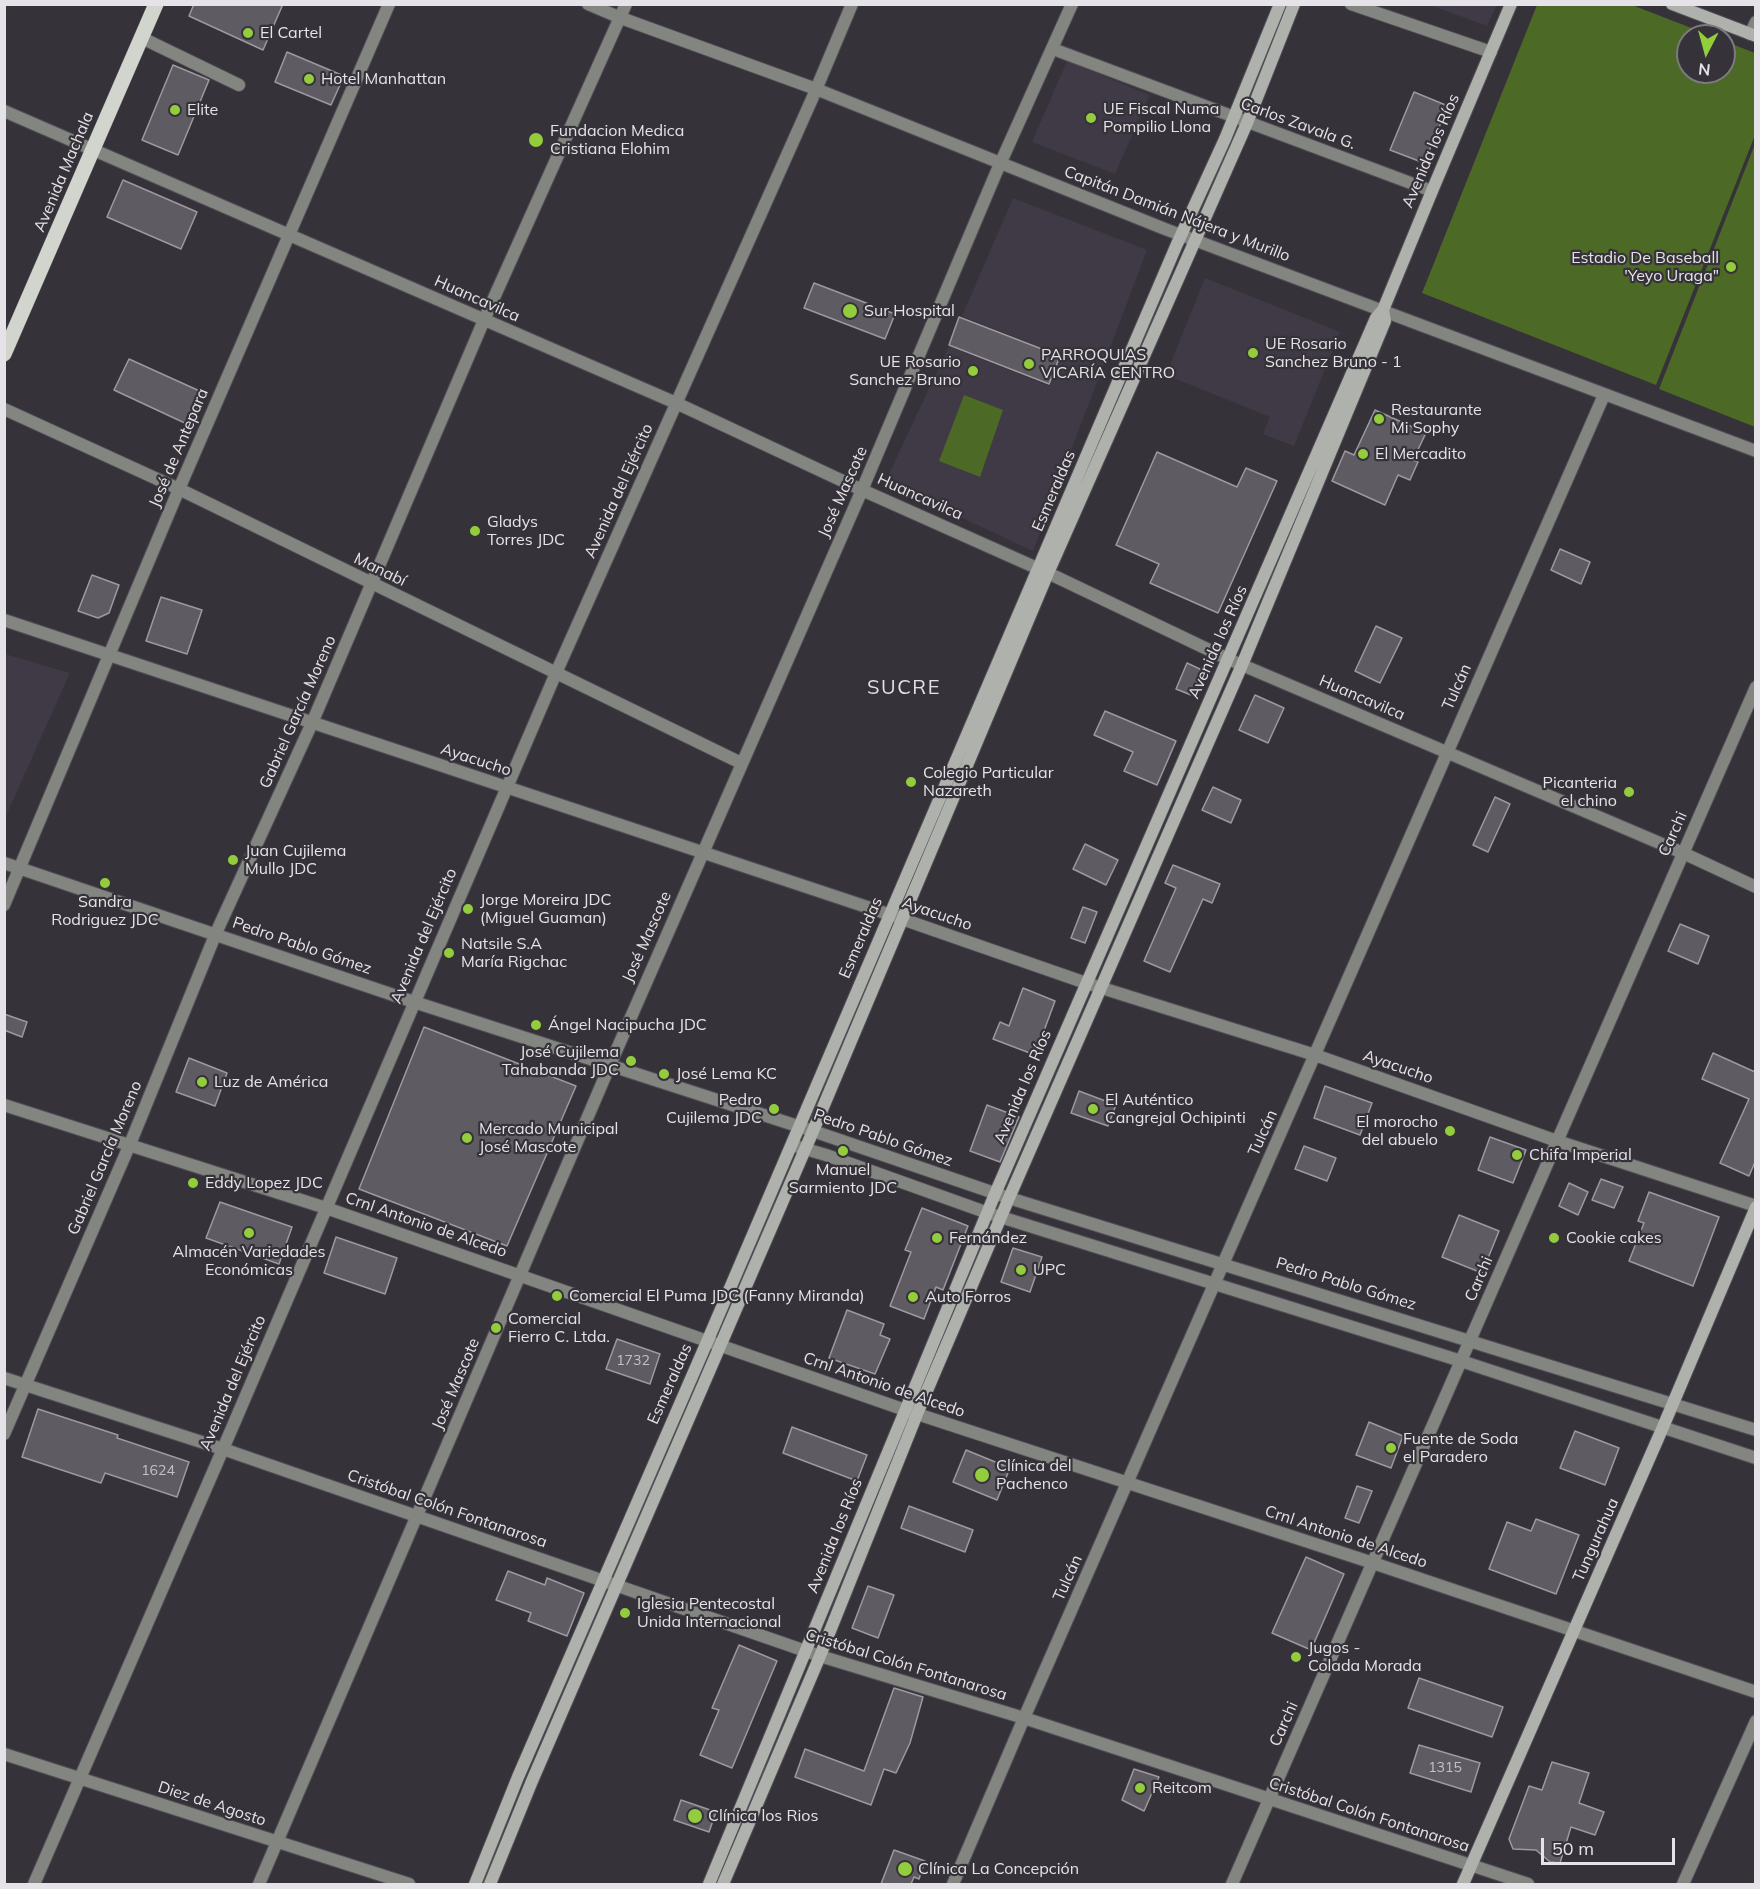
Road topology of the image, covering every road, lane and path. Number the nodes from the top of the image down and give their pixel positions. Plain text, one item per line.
1 (156, 4) edge
2 (389, 4) edge
3 (588, 4) edge
4 (626, 4) edge
5 (852, 4) edge
6 (1072, 4) edge
7 (1280, 4) edge
8 (1294, 4) edge
9 (1351, 4) edge
10 (1511, 4) edge
11 (1672, 4) edge
12 (621, 18) junction
13 (1755, 22) edge
14 (1753, 35) edge
15 (142, 38) junction
16 (1053, 49) junction
17 (1491, 52) junction
18 (239, 85) dead end
19 (816, 89) junction
20 (4, 111) edge
21 (1233, 117) junction
22 (1247, 123) junction
23 (92, 151) junction
24 (1002, 162) junction
25 (1432, 190) junction
26 (289, 233) junction
27 (1182, 234) junction
28 (1194, 239) junction
29 (1383, 310) junction
30 (484, 320) junction
31 (4, 354) edge
32 (1604, 395) junction
33 (676, 403) junction
34 (4, 410) edge
35 (1755, 451) edge
36 (179, 489) junction
37 (862, 490) junction
38 (1043, 570) junction
39 (371, 584) junction
40 (4, 620) edge
41 (110, 655) junction
42 (1228, 659) junction
43 (1242, 665) junction
44 (556, 673) junction
45 (1755, 687) edge
46 (312, 723) junction
47 (1446, 752) junction
48 (741, 763) junction
49 (507, 788) junction
50 (702, 852) junction
51 (1683, 853) junction
52 (4, 863) edge
53 (21, 868) junction
54 (1755, 887) edge
55 (4, 905) edge
56 (889, 915) junction
57 (902, 919) junction
58 (216, 933) junction
59 (1086, 983) junction
60 (1100, 987) junction
61 (414, 1002) junction
62 (1315, 1055) junction
63 (610, 1065) junction
64 (4, 1105) edge
65 (798, 1127) junction
66 (813, 1131) junction
67 (1557, 1141) junction
68 (130, 1144) junction
69 (791, 1144) junction
70 (804, 1149) junction
71 (995, 1194) junction
72 (1009, 1198) junction
73 (1755, 1207) edge
74 (326, 1208) junction
75 (988, 1213) junction
76 (1001, 1217) junction
77 (1223, 1264) junction
78 (521, 1275) junction
79 (1215, 1283) junction
80 (1470, 1340) junction
81 (713, 1344) junction
82 (1461, 1361) junction
83 (4, 1378) edge
84 (26, 1385) junction
85 (1672, 1404) junction
86 (911, 1412) junction
87 (1663, 1427) junction
88 (1755, 1430) edge
89 (4, 1434) edge
90 (224, 1449) junction
91 (1755, 1458) edge
92 (1127, 1484) junction
93 (417, 1517) junction
94 (1373, 1563) junction
95 (603, 1581) junction
96 (617, 1586) junction
97 (1574, 1632) junction
98 (806, 1651) junction
99 (820, 1656) junction
100 (1755, 1692) edge
101 (1024, 1718) junction
102 (1755, 1722) edge
103 (4, 1754) edge
104 (80, 1779) junction
105 (1269, 1801) junction
106 (277, 1842) junction
107 (1471, 1866) junction
108 (34, 1884) edge
109 (259, 1884) edge
110 (410, 1884) edge
111 (475, 1884) edge
112 (490, 1884) edge
113 (709, 1884) edge
114 (723, 1884) edge
115 (953, 1884) edge
116 (1232, 1884) edge
117 (1463, 1884) edge
118 (1528, 1884) edge
119 (1683, 1884) edge

1 - 15 main road, Avenida Machala
2 - 26 street, José de Antepara
3 - 12 street, Capitán Damián Nájera y Murillo
4 - 12 street, Gabriel García Moreno
5 - 19 street, Avenida del Ejército
6 - 16 street, José Mascote
7 - 21 main road, Esmeraldas
8 - 22 main road, Esmeraldas
9 - 17 street
10 - 17 main road, Avenida los Ríos
11 - 14 main road
12 - 19 street, Capitán Damián Nájera y Murillo
12 - 30 street, Gabriel García Moreno
13 - 14 street
15 - 18 street
15 - 23 main road, Avenida Machala
16 - 21 street, Carlos Zavala G.
16 - 24 street, José Mascote
17 - 25 main road, Avenida los Ríos
19 - 24 street, Capitán Damián Nájera y Murillo
19 - 33 street, Avenida del Ejército
20 - 23 street, Huancavilca
21 - 22 street, Carlos Zavala G.
21 - 27 main road, Esmeraldas
22 - 25 street, Carlos Zavala G.
22 - 28 main road, Esmeraldas
23 - 26 street, Huancavilca
23 - 31 main road, Avenida Machala
24 - 27 street, Capitán Damián Nájera y Murillo
24 - 37 street, José Mascote
25 - 29 main road, Avenida los Ríos
26 - 30 street, Huancavilca
26 - 36 street, José de Antepara
27 - 28 street, Capitán Damián Nájera y Murillo
27 - 38 main road, Esmeraldas
28 - 29 street, Capitán Damián Nájera y Murillo
28 - 38 main road, Esmeraldas
29 - 32 street, Capitán Damián Nájera y Murillo
29 - 42 main road, Avenida los Ríos
29 - 43 main road, Avenida los Ríos
30 - 33 street, Huancavilca
30 - 39 street, Gabriel García Moreno
32 - 35 street, Capitán Damián Nájera y Murillo
32 - 47 street, Tulcán
33 - 37 street, Huancavilca
33 - 44 street, Avenida del Ejército
34 - 36 street, Manabí
36 - 39 street, Manabí
36 - 41 street, José de Antepara
37 - 38 street, Huancavilca
37 - 48 street, José Mascote
38 - 42 street, Huancavilca
38 - 56 main road, Esmeraldas
38 - 57 main road, Esmeraldas
39 - 44 street, Manabí
39 - 46 street, Gabriel García Moreno
40 - 41 street, Ayacucho
41 - 46 street, Ayacucho
41 - 53 street, José de Antepara
42 - 43 street, Huancavilca
42 - 59 main road, Avenida los Ríos
43 - 47 street, Huancavilca
43 - 60 main road, Avenida los Ríos
44 - 48 street, Manabí
44 - 49 street, Avenida del Ejército
45 - 51 street, Carchi
46 - 49 street, Ayacucho
46 - 58 street, Gabriel García Moreno
47 - 51 street, Huancavilca
47 - 62 street, Tulcán
48 - 50 street, José Mascote
49 - 50 street, Ayacucho
49 - 61 street, Avenida del Ejército
50 - 56 street, Ayacucho
50 - 63 street, José Mascote
51 - 54 street, Huancavilca
51 - 67 street, Carchi
52 - 53 street, Pedro Pablo Gómez
53 - 55 street, José de Antepara
53 - 58 street, Pedro Pablo Gómez
56 - 57 street, Ayacucho
56 - 65 main road, Esmeraldas
57 - 59 street, Ayacucho
57 - 66 main road, Esmeraldas
58 - 61 street, Pedro Pablo Gómez
58 - 68 street, Gabriel García Moreno
59 - 60 street, Ayacucho
59 - 71 main road, Avenida los Ríos
60 - 62 street, Ayacucho
60 - 72 main road, Avenida los Ríos
61 - 63 street, Pedro Pablo Gómez
61 - 74 street, Avenida del Ejército
62 - 67 street, Ayacucho
62 - 77 street, Tulcán
63 - 65 street, Pedro Pablo Gómez
63 - 78 street, José Mascote
64 - 68 street, Crnl Antonio de Alcedo
65 - 66 street, Pedro Pablo Gómez
65 - 69 main road, Esmeraldas
66 - 70 main road, Esmeraldas
66 - 71 street, Pedro Pablo Gómez
67 - 73 street, Ayacucho
67 - 80 street, Carchi
68 - 74 street, Crnl Antonio de Alcedo
68 - 84 street, Gabriel García Moreno
69 - 70 street
69 - 81 main road, Esmeraldas
70 - 75 street
70 - 81 main road, Esmeraldas
71 - 72 street, Pedro Pablo Gómez
71 - 75 main road, Avenida los Ríos
72 - 76 main road, Avenida los Ríos
72 - 77 street, Pedro Pablo Gómez
73 - 85 main road, Tungurahua
74 - 78 street, Crnl Antonio de Alcedo
74 - 90 street, Avenida del Ejército
75 - 76 street
75 - 86 main road, Avenida los Ríos
76 - 79 street
76 - 86 main road, Avenida los Ríos
77 - 79 street, Tulcán
77 - 80 street, Pedro Pablo Gómez
78 - 81 street, Crnl Antonio de Alcedo
78 - 93 street, José Mascote
79 - 82 street
79 - 92 street, Tulcán
80 - 82 street, Carchi
80 - 85 street, Pedro Pablo Gómez
81 - 86 street, Crnl Antonio de Alcedo
81 - 95 main road, Esmeraldas
81 - 96 main road, Esmeraldas
82 - 87 street
82 - 94 street, Carchi
83 - 84 street, Cristóbal Colón Fontanarosa
84 - 89 street, Gabriel García Moreno
84 - 90 street, Cristóbal Colón Fontanarosa
85 - 87 main road, Tungurahua
85 - 88 street, Pedro Pablo Gómez
86 - 92 street, Crnl Antonio de Alcedo
86 - 98 main road, Avenida los Ríos
86 - 99 main road, Avenida los Ríos
87 - 91 street
87 - 97 main road, Tungurahua
90 - 93 street, Cristóbal Colón Fontanarosa
90 - 104 street, Avenida del Ejército
92 - 94 street, Crnl Antonio de Alcedo
92 - 101 street, Tulcán
93 - 95 street, Cristóbal Colón Fontanarosa
93 - 106 street, José Mascote
94 - 97 street, Crnl Antonio de Alcedo
94 - 105 street, Carchi
95 - 96 street, Cristóbal Colón Fontanarosa
95 - 111 main road, Esmeraldas
96 - 98 street, Cristóbal Colón Fontanarosa
96 - 112 main road, Esmeraldas
97 - 100 street, Crnl Antonio de Alcedo
97 - 107 main road, Tungurahua
98 - 99 street, Cristóbal Colón Fontanarosa
98 - 113 main road, Avenida los Ríos
99 - 101 street, Cristóbal Colón Fontanarosa
99 - 114 main road, Avenida los Ríos
101 - 105 street, Cristóbal Colón Fontanarosa
101 - 115 street, Tulcán
102 - 119 street
103 - 104 street, Diez de Agosto
104 - 106 street, Diez de Agosto
104 - 108 street, Avenida del Ejército
105 - 107 street, Cristóbal Colón Fontanarosa
105 - 116 street, Carchi
106 - 109 street, José Mascote
106 - 110 street, Diez de Agosto
107 - 117 main road, Tungurahua
107 - 118 street, Cristóbal Colón Fontanarosa

